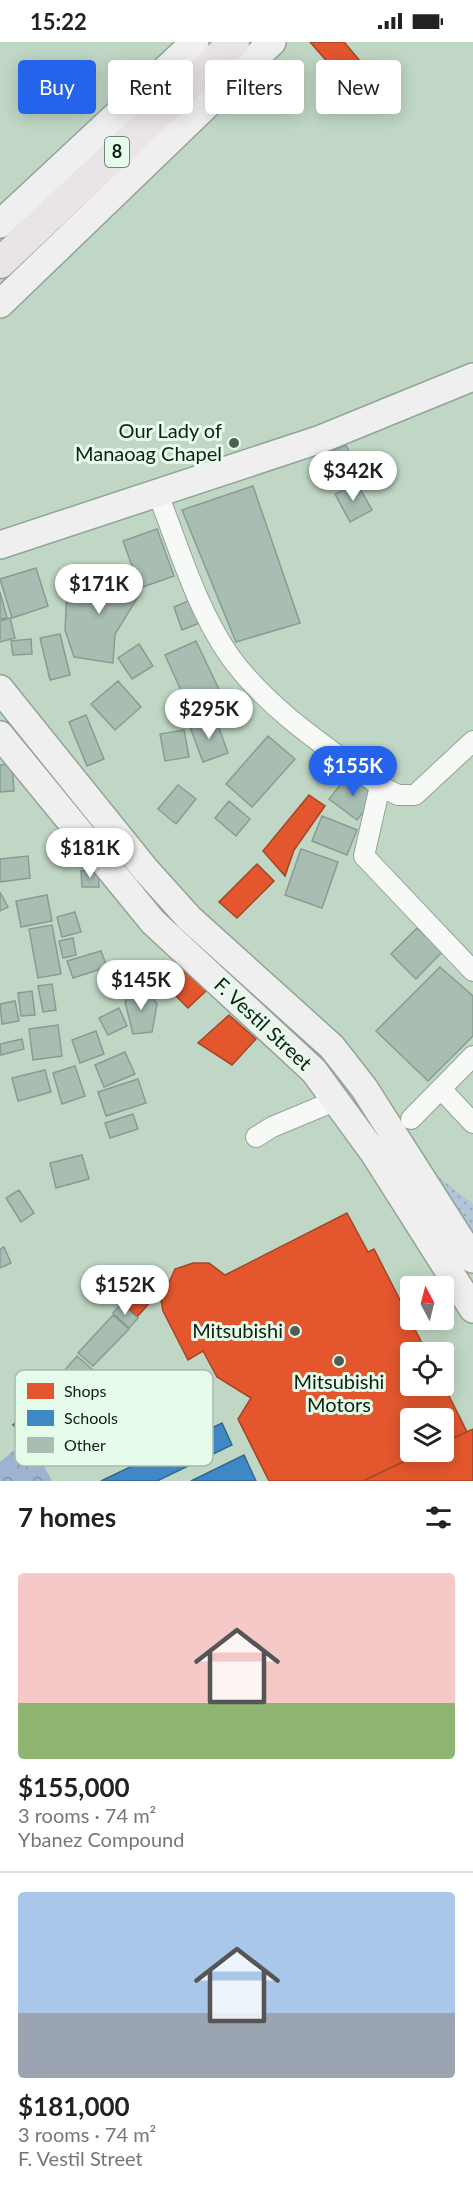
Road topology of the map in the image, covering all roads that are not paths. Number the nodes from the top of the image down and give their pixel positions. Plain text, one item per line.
1 (195, 42) edge
2 (234, 42) edge
3 (272, 42) edge
4 (0, 224) edge
5 (0, 263) edge
6 (0, 304) edge
7 (473, 378) edge
8 (158, 494) junction
9 (0, 546) edge
10 (0, 689) edge
11 (0, 735) edge
12 (473, 741) edge
13 (380, 786) junction
14 (473, 971) edge
15 (473, 1056) edge
16 (441, 1089) junction
17 (337, 1100) junction
18 (411, 1119) dead end
19 (473, 1123) edge
20 (256, 1137) dead end
21 (473, 1259) edge
22 (473, 1309) edge

1 - 4 main road, 8
2 - 5 main road, 8
3 - 6 main road, 8
7 - 8 main road
8 - 9 main road
8 - 13 street
10 - 21 main road, F. Vestil Street
11 - 17 main road, F. Vestil Street
12 - 13 street
13 - 14 street
15 - 16 street
16 - 18 street
16 - 19 street
17 - 20 street
17 - 22 main road, F. Vestil Street

